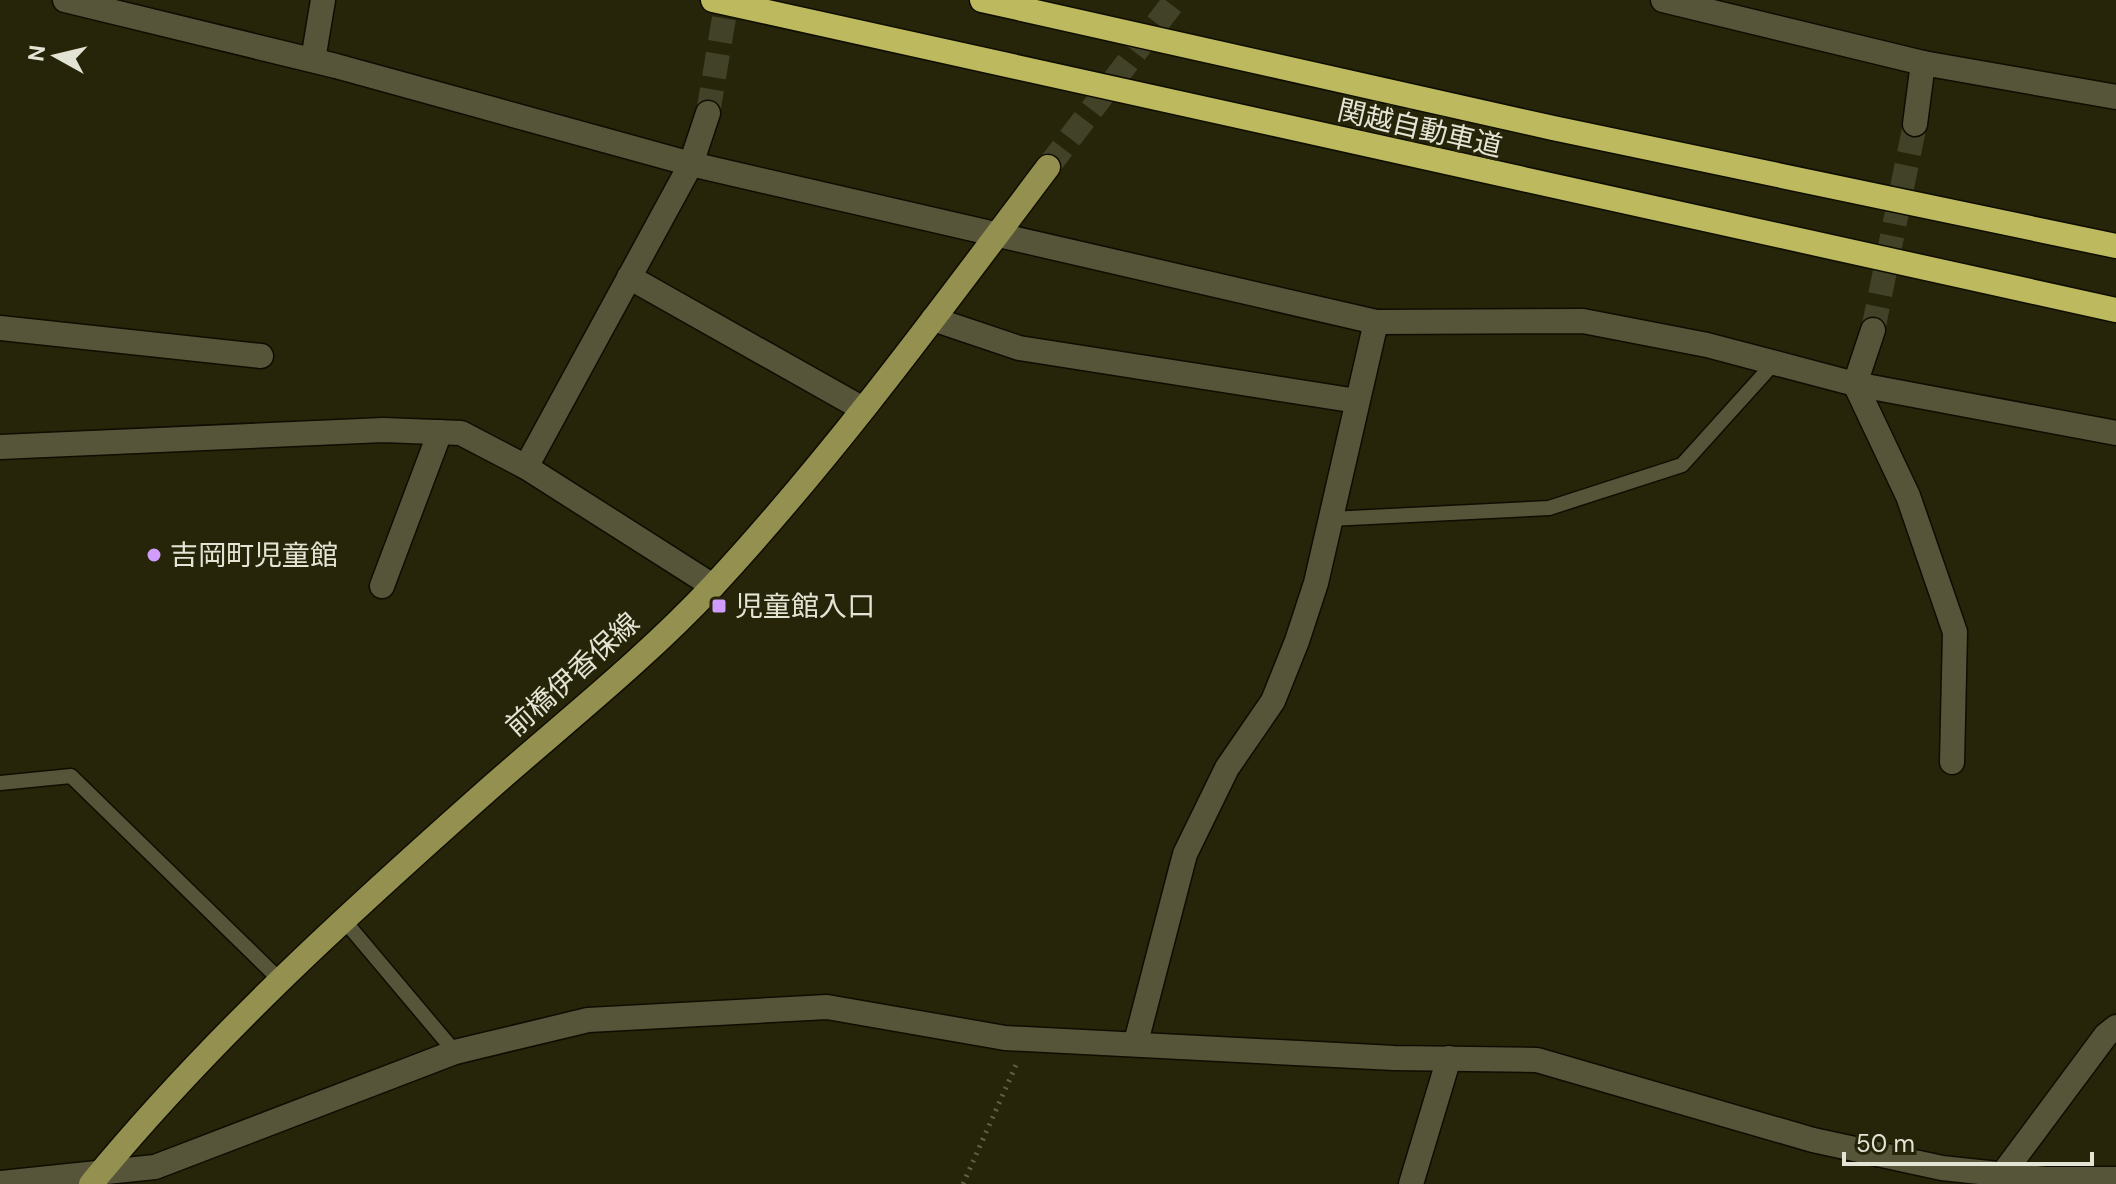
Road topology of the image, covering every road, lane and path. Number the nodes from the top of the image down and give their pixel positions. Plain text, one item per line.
1 (65, 0) edge
2 (323, 0) edge
3 (713, 0) edge
4 (982, 0) edge
5 (1663, 0) edge
6 (313, 60) junction
7 (1923, 63) junction
8 (2116, 97) edge
9 (708, 113) tunnel mouth
10 (1915, 124) tunnel mouth
11 (691, 164) junction
12 (1048, 167) tunnel mouth
13 (998, 233) junction
14 (2116, 246) edge
15 (629, 277) junction
16 (2116, 310) edge
17 (933, 319) junction
18 (1376, 322) junction
19 (0, 328) edge
20 (1873, 330) tunnel mouth
21 (261, 356) dead end
22 (1774, 363) junction
23 (1855, 384) junction
24 (1357, 401) junction
25 (863, 409) junction
26 (440, 432) junction
27 (2116, 433) edge
28 (0, 447) edge
29 (526, 467) junction
30 (1330, 519) junction
31 (382, 586) dead end
32 (713, 586) junction
33 (1952, 762) dead end
34 (0, 783) edge
35 (343, 919) junction
36 (280, 980) junction
37 (2116, 1027) edge
38 (1028, 1039) junction
39 (1136, 1042) junction
40 (455, 1052) junction
41 (1449, 1058) junction
42 (2002, 1175) junction
43 (103, 1179) edge
44 (2116, 1179) edge
45 (2044, 1182) edge
46 (0, 1183) edge
47 (963, 1184) edge
48 (1411, 1184) edge

1 - 6 street
2 - 6 street
3 - 16 highway, 関越自動車道
4 - 14 highway, 関越自動車道
5 - 7 street
6 - 11 street
7 - 8 street
7 - 10 street
9 - 11 street
11 - 13 street
11 - 15 street
12 - 13 main road, 前橋伊香保線
13 - 17 main road, 前橋伊香保線
13 - 18 street
15 - 25 street
15 - 29 street
17 - 24 street
17 - 25 main road, 前橋伊香保線
18 - 22 street
18 - 24 street
19 - 21 street
20 - 23 street
22 - 23 street
22 - 30 lane
23 - 27 street
23 - 33 street
24 - 30 street
25 - 32 main road, 前橋伊香保線
26 - 28 street
26 - 29 street
26 - 31 street
29 - 32 street
30 - 39 street
32 - 35 main road, 前橋伊香保線
34 - 36 lane
35 - 36 main road, 前橋伊香保線
35 - 40 lane
36 - 43 main road, 前橋伊香保線
37 - 42 street
38 - 39 street
38 - 40 street
38 - 47 path
39 - 41 street
40 - 43 street
41 - 42 street
41 - 48 street
42 - 45 street
43 - 46 street
44 - 45 street

